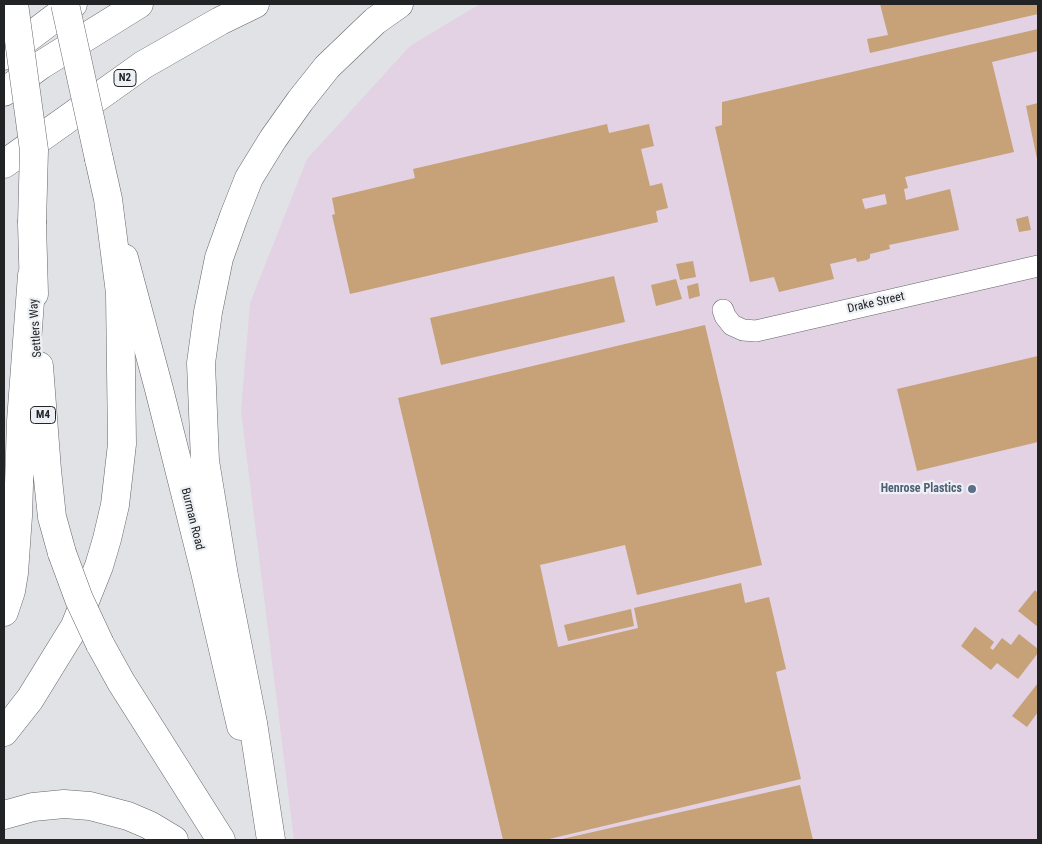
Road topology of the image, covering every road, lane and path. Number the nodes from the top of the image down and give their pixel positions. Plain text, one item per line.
1 (14, 4) edge
2 (77, 4) edge
3 (139, 4) edge
4 (255, 4) edge
5 (399, 4) edge
6 (63, 9) edge
7 (4, 56) edge
8 (4, 92) edge
9 (58, 125) junction
10 (4, 164) edge
11 (4, 181) edge
12 (108, 199) junction
13 (1038, 266) edge
14 (32, 275) junction
15 (723, 310) dead end
16 (4, 612) edge
17 (4, 732) edge
18 (4, 815) edge
19 (174, 840) edge
20 (221, 840) edge
21 (267, 840) edge
22 (271, 840) edge

1 - 14 main road, Settlers Way / M4, bridge
2 - 6 main road
3 - 8 main road
4 - 9 main road, N2
5 - 22 main road
6 - 7 main road
6 - 12 main road, bridge
9 - 10 main road, N2
9 - 11 main road
12 - 17 main road
12 - 21 main road, Burman Road
13 - 15 lane, Drake Street
14 - 16 main road
14 - 20 main road, Settlers Way / M4, bridge
18 - 19 main road

